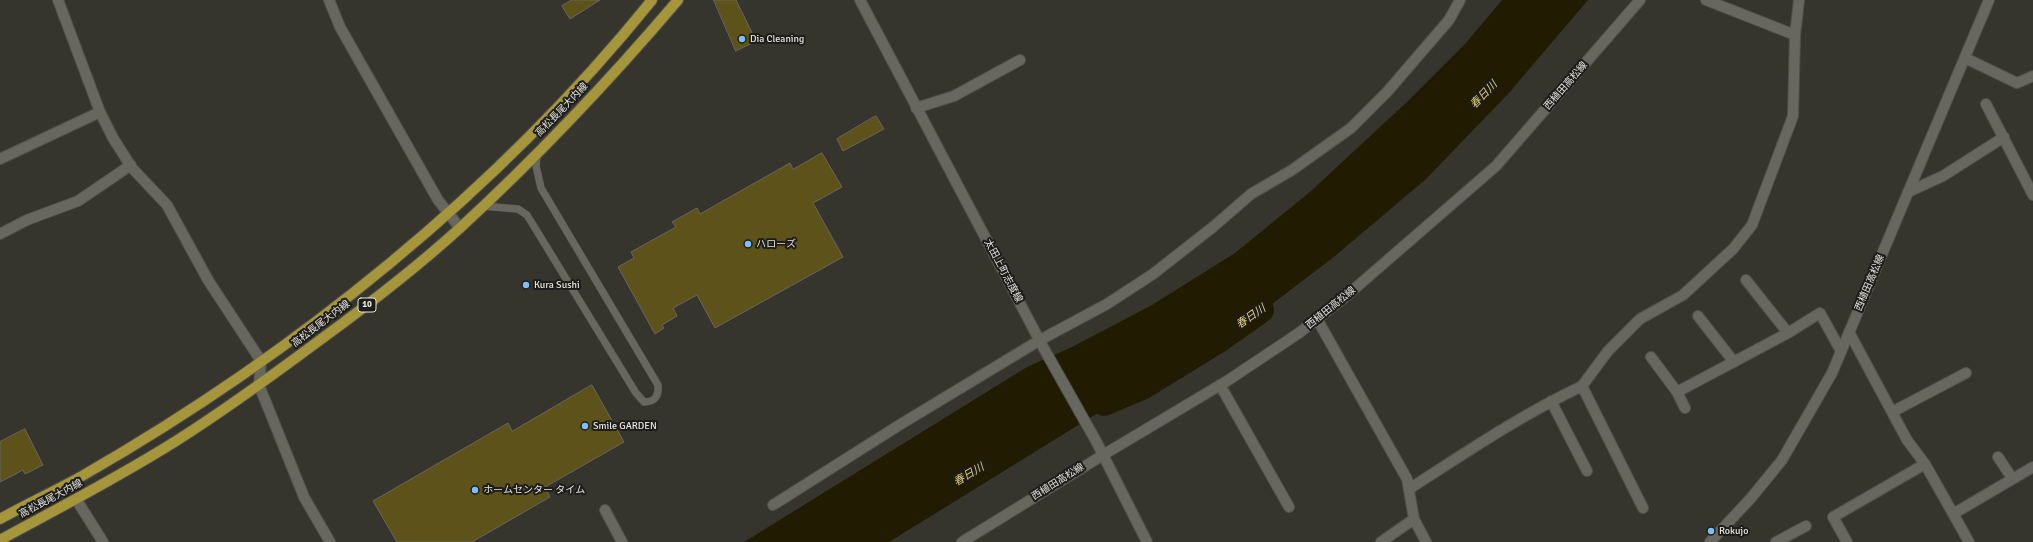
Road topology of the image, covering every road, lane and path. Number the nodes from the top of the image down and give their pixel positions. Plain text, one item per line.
1 (58, 0) edge
2 (329, 0) edge
3 (652, 0) edge
4 (678, 0) edge
5 (860, 0) edge
6 (1460, 0) edge
7 (1640, 0) edge
8 (1706, 0) edge
9 (1799, 0) edge
10 (1989, 0) edge
11 (1795, 35) junction
12 (1965, 58) junction
13 (1020, 60) dead end
14 (2033, 76) edge
15 (1986, 104) dead end
16 (916, 108) junction
17 (100, 112) junction
18 (2004, 137) junction
19 (538, 152) junction
20 (0, 159) edge
21 (131, 165) junction
22 (1908, 192) junction
23 (2033, 195) edge
24 (482, 206) junction
25 (448, 213) junction
26 (460, 228) junction
27 (0, 234) edge
28 (1746, 280) dead end
29 (1698, 316) dead end
30 (1317, 319) junction
31 (1849, 332) junction
32 (1788, 333) junction
33 (1042, 344) junction
34 (1841, 351) junction
35 (1651, 356) dead end
36 (261, 361) junction
37 (1734, 362) junction
38 (1966, 373) dead end
39 (259, 385) junction
40 (1220, 385) junction
41 (1582, 386) junction
42 (1677, 392) junction
43 (1550, 400) junction
44 (1685, 408) dead end
45 (1892, 412) junction
46 (1103, 455) junction
47 (1998, 456) dead end
48 (1925, 464) junction
49 (2033, 467) edge
50 (1587, 471) dead end
51 (2012, 478) junction
52 (1409, 489) junction
53 (76, 499) junction
54 (773, 505) dead end
55 (1289, 507) dead end
56 (1643, 508) dead end
57 (605, 510) dead end
58 (1953, 514) junction
59 (0, 519) edge
60 (1414, 520) junction
61 (1806, 526) dead end
62 (0, 540) edge
63 (103, 542) edge
64 (330, 542) edge
65 (622, 542) edge
66 (962, 542) edge
67 (1147, 542) edge
68 (1381, 542) edge
69 (1426, 542) edge
70 (1710, 542) edge
71 (1776, 542) edge
72 (1847, 542) edge
73 (1969, 542) edge

1 - 17 street
2 - 25 street
3 - 25 main road, 高松長尾大内線 / 10
4 - 19 main road, 高松長尾大内線 / 10
5 - 16 street, 太田上町志度線
6 - 33 street
7 - 30 street, 西植田高松線
8 - 11 street
9 - 11 street
10 - 12 street, 西植田高松線
11 - 41 street
12 - 14 street
12 - 22 street, 西植田高松線
13 - 16 street
15 - 18 street
16 - 33 street, 太田上町志度線
17 - 20 street
17 - 21 street
18 - 22 street
18 - 23 street
19 - 24 main road, 高松長尾大内線 / 10
19 - 24 lane
21 - 27 street
21 - 36 street
22 - 31 street, 西植田高松線
24 - 26 main road, 高松長尾大内線 / 10
25 - 26 street
25 - 36 main road, 高松長尾大内線 / 10
26 - 39 main road, 高松長尾大内線 / 10
28 - 32 street
29 - 37 street
30 - 40 street, 西植田高松線
30 - 52 street
31 - 34 street, 西植田高松線
31 - 45 street
32 - 34 street
32 - 37 street
33 - 46 street, 太田上町志度線
33 - 54 street
34 - 70 street, 西植田高松線
35 - 42 street
36 - 39 street
36 - 59 main road, 高松長尾大内線 / 10
37 - 42 street
38 - 45 street
39 - 53 main road, 高松長尾大内線 / 10
39 - 64 street
40 - 46 street, 西植田高松線
40 - 55 street
41 - 43 street
41 - 56 street
42 - 44 street
43 - 50 street
43 - 52 street
45 - 48 street
46 - 66 street, 西植田高松線
46 - 67 street, 太田上町志度線
47 - 51 street
48 - 58 street
48 - 72 street
49 - 51 street
51 - 58 street
52 - 60 street
53 - 62 main road, 高松長尾大内線 / 10
53 - 63 street
57 - 65 street
58 - 73 street
60 - 68 street
60 - 69 street
61 - 71 street

